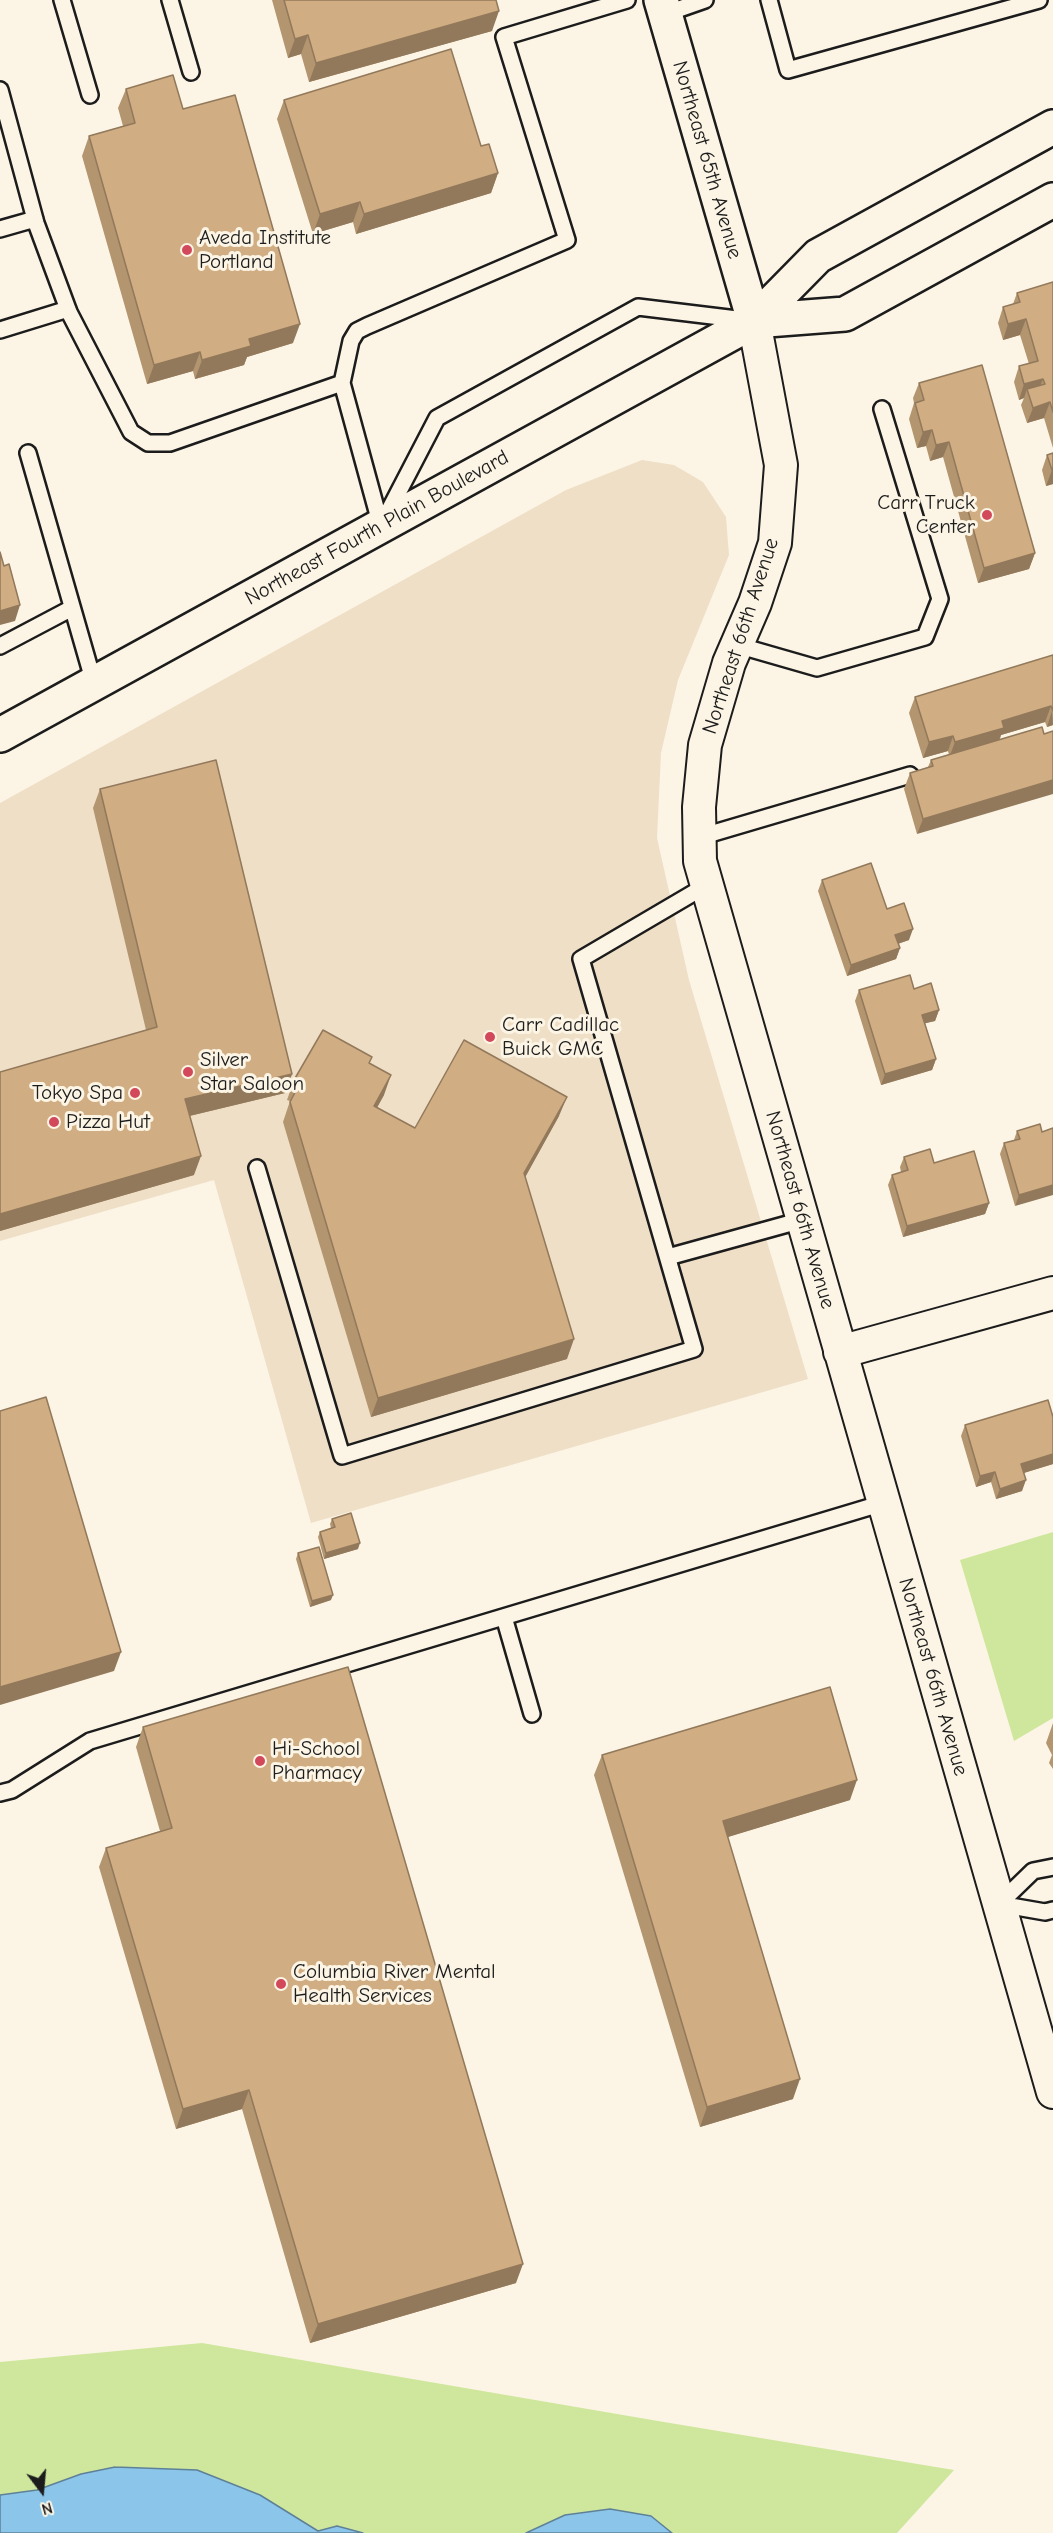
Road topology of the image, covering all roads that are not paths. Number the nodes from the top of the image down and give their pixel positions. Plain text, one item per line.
1 (62, 0) edge
2 (170, 0) edge
3 (627, 0) edge
4 (705, 0) edge
5 (769, 0) edge
6 (1039, 0) edge
7 (663, 7) edge
8 (191, 72) dead end
9 (0, 90) edge
10 (90, 95) dead end
11 (4, 121) edge
12 (1053, 128) edge
13 (1053, 200) edge
14 (35, 219) junction
15 (0, 229) edge
16 (68, 309) junction
17 (754, 321) junction
18 (0, 330) edge
19 (342, 383) junction
20 (882, 409) dead end
21 (28, 453) dead end
22 (381, 526) junction
23 (72, 608) junction
24 (737, 645) junction
25 (0, 646) edge
26 (94, 683) junction
27 (0, 735) edge
28 (910, 774) edge
29 (700, 837) junction
30 (707, 885) junction
31 (257, 1168) dead end
32 (802, 1220) junction
33 (668, 1257) junction
34 (1053, 1293) edge
35 (840, 1352) junction
36 (883, 1503) junction
37 (504, 1617) junction
38 (532, 1714) dead end
39 (0, 1793) edge
40 (1053, 1867) edge
41 (999, 1904) junction
42 (1053, 1910) edge
43 (1046, 2041) edge
44 (1053, 2092) edge

1 - 10 lane
2 - 8 lane
3 - 19 lane
4 - 7 lane
5 - 6 lane
7 - 17 main road, Northeast 65th Avenue
9 - 11 lane
11 - 14 lane
12 - 17 main road, Northeast Fourth Plain Boulevard
13 - 17 main road, Northeast Fourth Plain Boulevard
14 - 15 lane
14 - 16 lane
16 - 18 lane
16 - 19 lane
17 - 22 main road, Northeast Fourth Plain Boulevard
17 - 22 lane
17 - 24 street, Northeast 66th Avenue
19 - 22 lane
20 - 24 lane
21 - 23 lane
22 - 26 main road, Northeast Fourth Plain Boulevard
23 - 25 lane
23 - 26 lane
24 - 29 street, Northeast 66th Avenue
26 - 27 main road, Northeast Fourth Plain Boulevard
28 - 29 lane
29 - 30 street, Northeast 66th Avenue
30 - 32 street, Northeast 66th Avenue
30 - 33 lane
31 - 33 lane
32 - 33 lane
32 - 35 street, Northeast 66th Avenue
34 - 35 street
35 - 36 street, Northeast 66th Avenue
36 - 37 lane
36 - 41 street, Northeast 66th Avenue
37 - 38 lane
37 - 39 lane
40 - 41 lane
41 - 42 lane
41 - 43 street, Northeast 66th Avenue
43 - 44 street, Northeast 66th Avenue

